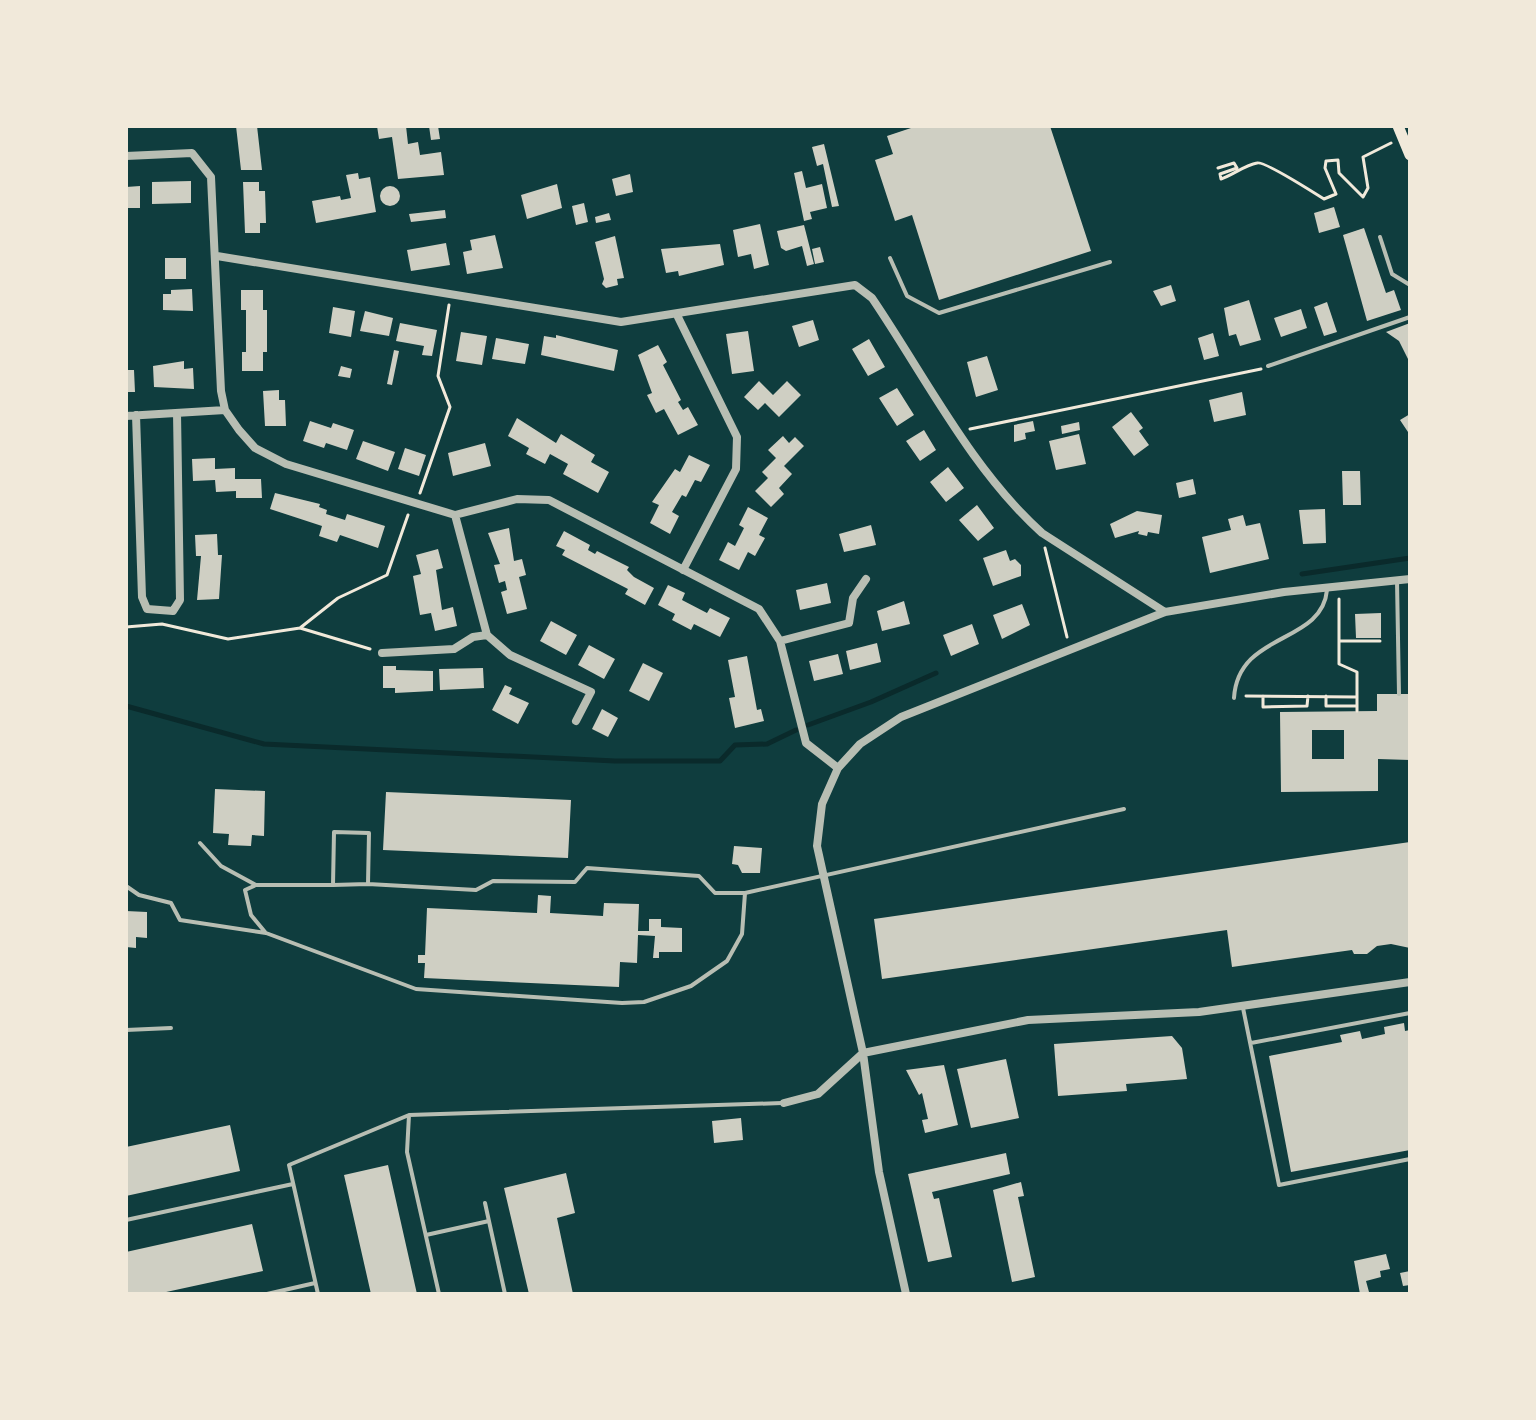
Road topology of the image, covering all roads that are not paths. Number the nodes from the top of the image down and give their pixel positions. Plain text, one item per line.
1 (1400, 132) edge
2 (1410, 155) edge
3 (126, 156) edge
4 (1380, 237) dead end
5 (217, 256) junction
6 (890, 258) dead end
7 (1110, 262) dead end
8 (1410, 285) edge
9 (677, 315) junction
10 (1410, 317) edge
11 (1268, 366) road end
12 (225, 410) junction
13 (177, 413) junction
14 (136, 415) junction
15 (126, 416) edge
16 (455, 515) junction
17 (683, 570) junction
18 (866, 579) dead end
19 (1397, 579) junction
20 (1410, 579) edge
21 (1327, 587) junction
22 (1165, 612) junction
23 (487, 635) junction
24 (780, 641) junction
25 (382, 653) road end
26 (1399, 694) dead end
27 (1234, 698) road end
28 (576, 721) dead end
29 (838, 768) junction
30 (1124, 809) dead end
31 (200, 843) dead end
32 (824, 877) junction
33 (368, 884) junction
34 (256, 885) junction
35 (333, 885) junction
36 (126, 886) edge
37 (745, 893) junction
38 (266, 933) junction
39 (1410, 982) edge
40 (1243, 1006) junction
41 (1410, 1013) edge
42 (171, 1028) dead end
43 (126, 1030) edge
44 (1250, 1043) junction
45 (863, 1053) junction
46 (784, 1103) joint
47 (409, 1115) junction
48 (1410, 1159) edge
49 (293, 1184) junction
50 (485, 1203) dead end
51 (126, 1220) edge
52 (489, 1221) junction
53 (426, 1235) junction
54 (315, 1283) junction
55 (267, 1294) edge
56 (318, 1294) edge
57 (439, 1294) edge
58 (505, 1294) edge
59 (906, 1294) edge

1 - 2 main road
3 - 5 street
4 - 8 lane
5 - 9 street
5 - 12 street
6 - 7 lane
9 - 17 street
9 - 22 street
10 - 11 lane
12 - 13 street
12 - 16 street
13 - 14 street
13 - 14 street
14 - 15 street
16 - 17 street
16 - 23 street
17 - 24 street
18 - 24 street
19 - 20 street
19 - 21 street
19 - 26 lane
21 - 22 street
21 - 27 lane
22 - 29 street
23 - 25 street
23 - 28 street
24 - 29 street
29 - 32 street
30 - 32 lane
31 - 34 lane
32 - 37 lane
32 - 45 street
33 - 35 lane
33 - 35 lane
33 - 37 lane
34 - 35 lane
34 - 38 lane
36 - 38 lane
37 - 38 lane
39 - 40 street
40 - 44 lane
40 - 45 street
41 - 44 lane
42 - 43 lane
44 - 48 lane
45 - 46 street
45 - 59 street
46 - 47 lane
47 - 49 lane
47 - 53 lane
49 - 51 lane
49 - 54 lane
50 - 52 lane
52 - 53 lane
52 - 58 lane
53 - 57 lane
54 - 55 lane
54 - 56 lane

